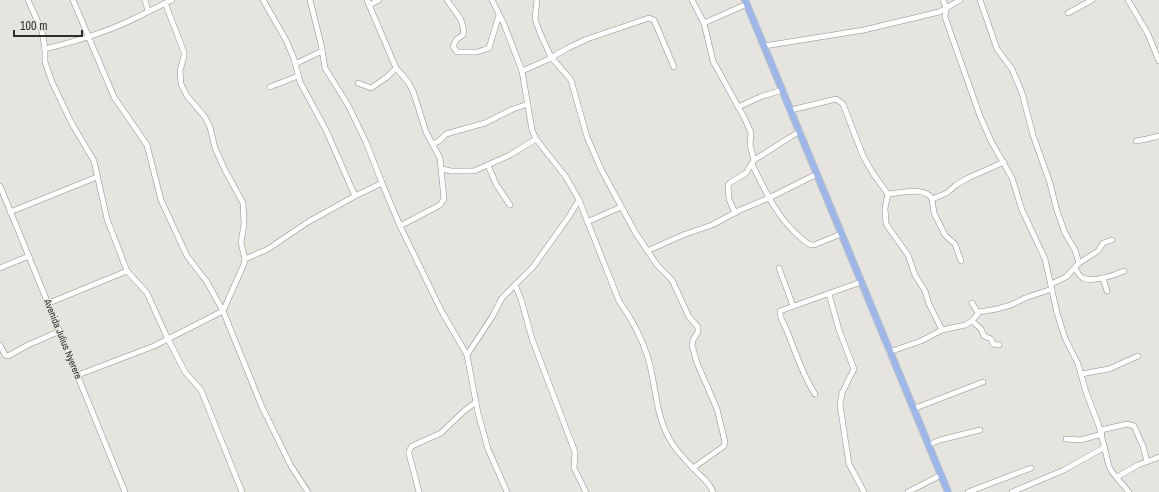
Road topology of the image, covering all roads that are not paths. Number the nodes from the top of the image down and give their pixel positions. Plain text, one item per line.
1 (28, 0) edge
2 (73, 0) edge
3 (144, 0) edge
4 (172, 0) edge
5 (263, 0) edge
6 (310, 0) edge
7 (379, 0) edge
8 (447, 0) edge
9 (492, 0) edge
10 (538, 0) edge
11 (692, 0) edge
12 (943, 0) edge
13 (960, 0) edge
14 (980, 0) edge
15 (1092, 0) edge
16 (1128, 0) edge
17 (368, 2) edge
18 (746, 2) edge
19 (165, 3) junction
20 (946, 7) junction
21 (148, 11) junction
22 (1068, 13) dead end
23 (499, 15) junction
24 (704, 23) junction
25 (88, 37) junction
26 (764, 46) junction
27 (45, 49) junction
28 (322, 51) junction
29 (551, 57) junction
30 (1159, 61) edge
31 (295, 64) junction
32 (674, 67) dead end
33 (396, 68) junction
34 (522, 71) junction
35 (298, 76) junction
36 (358, 83) dead end
37 (270, 87) dead end
38 (782, 90) junction
39 (528, 104) junction
40 (738, 108) junction
41 (791, 110) junction
42 (800, 132) junction
43 (1159, 136) edge
44 (536, 139) junction
45 (1136, 141) dead end
46 (432, 144) junction
47 (753, 162) junction
48 (1004, 162) junction
49 (488, 165) junction
50 (442, 169) junction
51 (817, 174) junction
52 (97, 177) junction
53 (382, 183) junction
54 (0, 186) edge
55 (888, 194) junction
56 (355, 196) junction
57 (769, 198) junction
58 (932, 199) junction
59 (579, 200) junction
60 (510, 205) dead end
61 (621, 207) junction
62 (10, 212) junction
63 (735, 213) junction
64 (587, 222) junction
65 (400, 226) junction
66 (841, 234) junction
67 (1112, 240) dead end
68 (647, 251) junction
69 (29, 256) junction
70 (245, 259) junction
71 (961, 261) dead end
72 (1079, 263) junction
73 (0, 268) edge
74 (779, 268) dead end
75 (1075, 268) junction
76 (1124, 271) dead end
77 (127, 272) junction
78 (1103, 278) junction
79 (861, 282) junction
80 (515, 285) junction
81 (1051, 287) junction
82 (1107, 291) dead end
83 (829, 294) junction
84 (49, 303) junction
85 (972, 303) dead end
86 (793, 306) junction
87 (223, 311) junction
88 (978, 313) junction
89 (972, 321) junction
90 (60, 330) junction
91 (942, 330) junction
92 (168, 339) junction
93 (0, 345) edge
94 (999, 345) dead end
95 (889, 352) junction
96 (467, 355) junction
97 (1138, 356) dead end
98 (78, 374) junction
99 (1080, 374) junction
100 (983, 382) dead end
101 (815, 394) dead end
102 (476, 402) junction
103 (913, 409) junction
104 (980, 430) dead end
105 (1101, 432) junction
106 (1066, 439) dead end
107 (928, 445) junction
108 (1104, 447) junction
109 (1159, 457) edge
110 (1147, 461) junction
111 (693, 468) junction
112 (1031, 468) dead end
113 (941, 475) junction
114 (1117, 478) junction
115 (125, 492) edge
116 (242, 492) edge
117 (308, 492) edge
118 (419, 492) edge
119 (506, 492) edge
120 (586, 492) edge
121 (713, 492) edge
122 (864, 492) edge
123 (908, 492) edge
124 (948, 492) edge
125 (968, 492) edge
126 (1012, 492) edge
127 (1129, 492) edge

1 - 27 street
2 - 25 street
3 - 21 street
4 - 19 street
5 - 31 street
6 - 28 street
7 - 17 street
8 - 23 street
9 - 23 street
10 - 29 street
11 - 24 street
12 - 20 street
13 - 20 street
14 - 72 street
15 - 22 street
16 - 30 street
17 - 33 street
18 - 24 street
18 - 26 main road
19 - 21 street
19 - 70 street
20 - 26 street
20 - 48 street
21 - 25 street
23 - 34 street
24 - 40 street
25 - 27 street
25 - 87 street
26 - 38 main road
27 - 52 street
28 - 31 street
28 - 53 street
29 - 32 street
29 - 34 street
29 - 61 street
31 - 35 street
33 - 36 street
33 - 46 street
34 - 39 street
35 - 37 street
35 - 56 street
38 - 40 street
38 - 41 main road
39 - 44 street
39 - 46 street
40 - 47 street
41 - 42 main road
41 - 55 street
42 - 47 street
42 - 51 main road
43 - 45 street
44 - 49 street
44 - 59 street
46 - 50 street
47 - 57 street
47 - 63 street
48 - 58 street
48 - 81 street
49 - 50 street
49 - 60 street
50 - 65 street
51 - 57 street
51 - 66 main road
52 - 62 street
52 - 77 street
53 - 56 street
53 - 65 street
54 - 62 street, Avenida Julius Nyerere
55 - 58 street
55 - 91 street
56 - 70 street
57 - 63 street
57 - 66 street
58 - 71 street
59 - 64 street
59 - 80 street
61 - 64 street
61 - 68 street
62 - 69 street, Avenida Julius Nyerere
63 - 68 street
64 - 111 street
65 - 96 street
66 - 79 main road
67 - 72 street
68 - 111 street
69 - 73 street
69 - 84 street, Avenida Julius Nyerere
70 - 87 street
72 - 75 street
74 - 86 street
75 - 78 street
75 - 81 street
76 - 78 street
77 - 84 street
77 - 92 street
78 - 82 street
79 - 83 street
79 - 95 main road
80 - 96 street
80 - 120 street
81 - 88 street
81 - 99 street
83 - 86 street
83 - 122 street
84 - 90 street, Avenida Julius Nyerere
85 - 88 street
86 - 101 street
87 - 92 street
87 - 117 street
88 - 89 street
89 - 91 street
89 - 94 street
90 - 93 street
90 - 98 street, Avenida Julius Nyerere
91 - 95 street
92 - 98 street
92 - 116 street
95 - 103 main road
96 - 102 street
97 - 99 street
98 - 115 street, Avenida Julius Nyerere
99 - 105 street
100 - 103 street
102 - 118 street
102 - 119 street
103 - 107 main road
104 - 107 street
105 - 106 street
105 - 108 street
105 - 110 street
107 - 113 main road
108 - 114 street
108 - 126 street
109 - 110 street
110 - 114 street
111 - 121 street
112 - 125 street
113 - 123 street
113 - 124 main road
114 - 127 street

